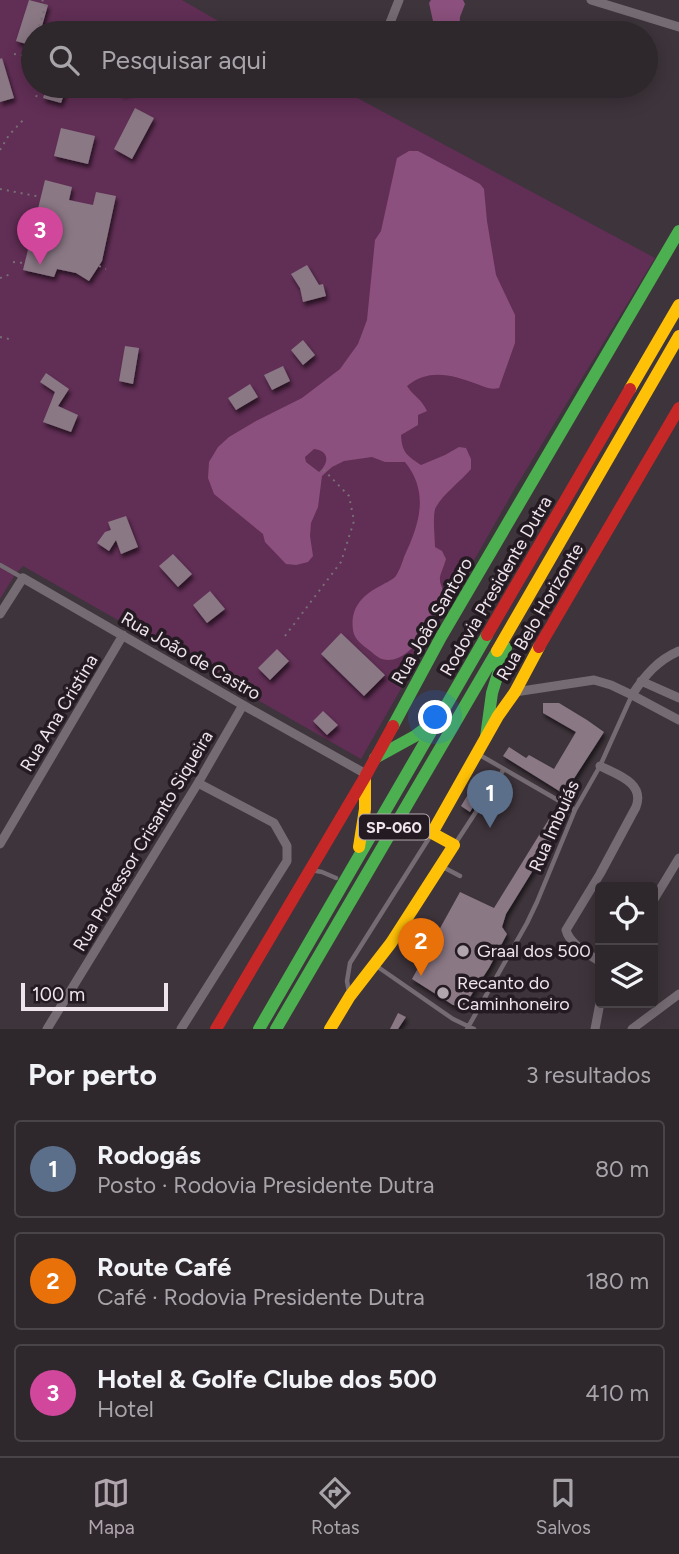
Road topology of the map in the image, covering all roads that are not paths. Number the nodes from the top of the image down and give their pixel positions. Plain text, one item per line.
1 (399, 0) edge
2 (591, 0) edge
3 (391, 21) edge
4 (679, 27) edge
5 (679, 231) edge
6 (679, 305) edge
7 (679, 336) edge
8 (679, 408) edge
9 (1, 565) edge
10 (23, 578) junction
11 (0, 614) edge
12 (512, 625) junction
13 (123, 635) junction
14 (679, 651) edge
15 (641, 681) junction
16 (515, 692) junction
17 (632, 695) junction
18 (679, 698) edge
19 (243, 705) junction
20 (442, 715) junction
21 (679, 720) edge
22 (486, 737) junction
23 (477, 754) junction
24 (375, 758) junction
25 (600, 766) junction
26 (504, 769) junction
27 (366, 775) junction
28 (198, 783) junction
29 (575, 810) junction
30 (432, 833) junction
31 (0, 844) edge
32 (454, 845) junction
33 (679, 858) edge
34 (354, 865) junction
35 (440, 866) junction
36 (310, 870) junction
37 (460, 876) dead end
38 (336, 878) dead end
39 (658, 893) edge
40 (595, 958) edge
41 (375, 964) junction
42 (679, 994) edge
43 (350, 996) junction
44 (599, 1008) edge
45 (646, 1019) junction
46 (470, 1028) edge
47 (47, 1029) edge
48 (181, 1029) edge
49 (216, 1029) edge
50 (259, 1029) edge
51 (276, 1029) edge
52 (330, 1029) edge
53 (595, 1029) edge
54 (632, 1029) edge
55 (653, 1029) edge

1 - 3 street
2 - 4 street
5 - 24 main road, Rua João Santoro
6 - 20 main road, Rodovia Presidente Dutra / SP-060
7 - 12 main road, Rodovia Presidente Dutra / SP-060
8 - 16 main road, Rua Belo Horizonte
9 - 10 lane, Rua João de Castro
10 - 11 street
10 - 13 street, Rua João de Castro
12 - 22 main road
12 - 51 main road, Rodovia Presidente Dutra / SP-060
13 - 19 street, Rua João de Castro
13 - 31 street, Rua Ana Cristina
14 - 15 street, Rua Imbuiás
15 - 17 street, Rua Imbuiás
15 - 18 street
16 - 17 street
16 - 22 main road, Rua Belo Horizonte
17 - 21 street
17 - 25 lane, Rua Imbuiás
19 - 27 street, Rua João de Castro
19 - 28 street, Rua Professor Crisanto Siqueira
20 - 24 main road
20 - 34 main road, Rodovia Presidente Dutra / SP-060
22 - 23 main road, Rua Belo Horizonte
23 - 26 lane
23 - 30 main road, Rua Belo Horizonte
24 - 27 main road, Rua João Santoro
25 - 29 lane, Rua Imbuiás
25 - 40 street
26 - 29 lane
26 - 32 lane
27 - 34 main road
27 - 36 main road, Rua João Santoro
28 - 47 street, Rua Professor Crisanto Siqueira
28 - 48 street
29 - 46 lane, Rua Imbuiás
30 - 32 main road
30 - 43 lane
32 - 35 main road
33 - 39 street
34 - 50 main road, Rodovia Presidente Dutra / SP-060
35 - 37 lane
35 - 41 main road
36 - 38 lane
36 - 49 main road, Rua João Santoro
41 - 43 main road
41 - 46 lane
42 - 45 street
43 - 52 main road
44 - 53 street
45 - 54 street
45 - 55 street

